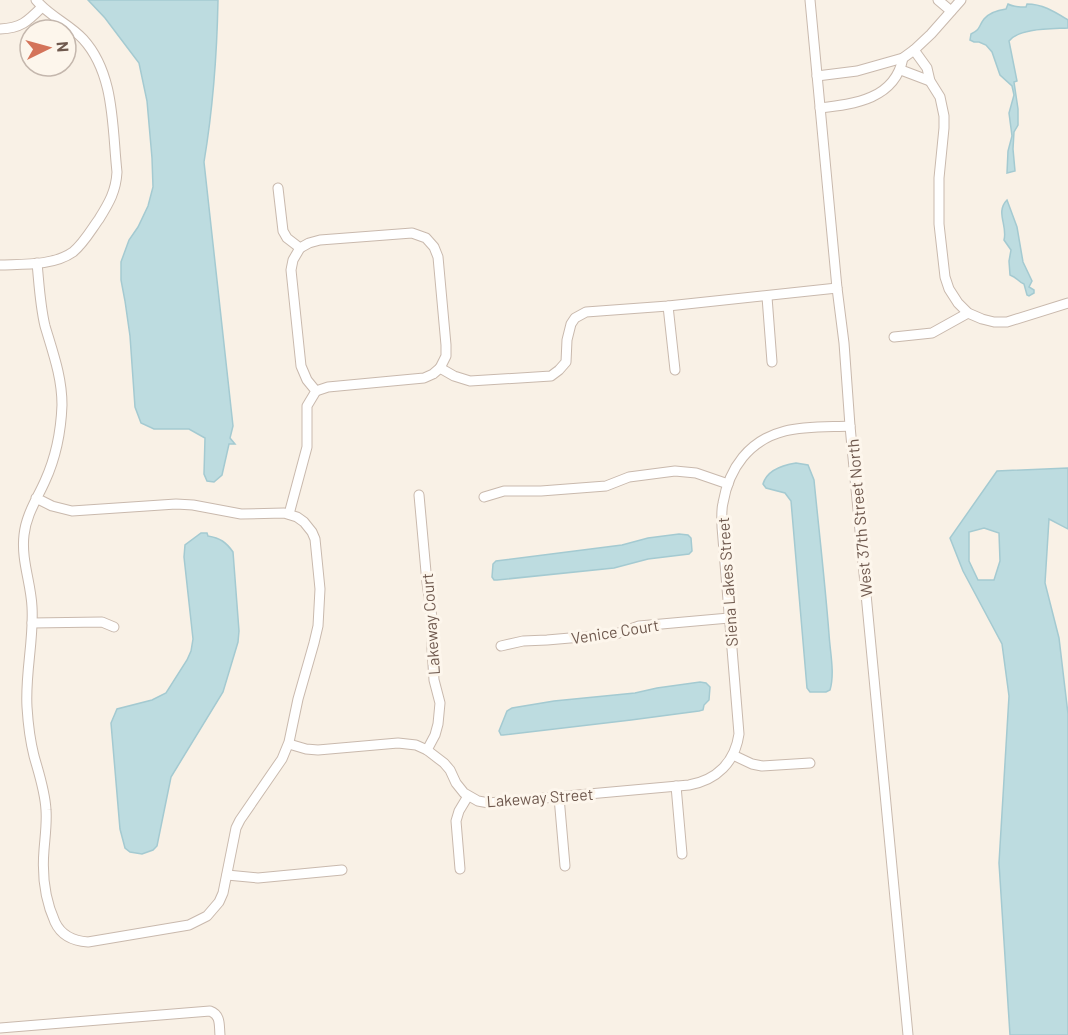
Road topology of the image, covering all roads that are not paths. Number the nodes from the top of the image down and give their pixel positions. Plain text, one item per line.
1 (810, 0) edge
2 (938, 0) edge
3 (962, 0) edge
4 (39, 4) edge
5 (951, 11) junction
6 (0, 29) edge
7 (914, 50) junction
8 (903, 58) junction
9 (901, 70) junction
10 (817, 76) junction
11 (930, 81) junction
12 (820, 108) junction
13 (278, 188) dead end
14 (300, 248) junction
15 (37, 263) junction
16 (0, 265) edge
17 (837, 288) junction
18 (767, 297) junction
19 (1068, 303) edge
20 (668, 306) junction
21 (968, 314) junction
22 (894, 338) dead end
23 (772, 362) dead end
24 (440, 368) junction
25 (675, 370) dead end
26 (316, 391) junction
27 (850, 426) junction
28 (728, 484) junction
29 (419, 495) dead end
30 (484, 497) dead end
31 (36, 498) junction
32 (289, 514) junction
33 (729, 618) junction
34 (32, 623) junction
35 (114, 627) dead end
36 (501, 646) dead end
37 (289, 744) junction
38 (427, 750) junction
39 (733, 755) junction
40 (810, 763) dead end
41 (676, 786) junction
42 (468, 796) junction
43 (559, 797) junction
44 (682, 854) dead end
45 (565, 866) dead end
46 (460, 869) dead end
47 (342, 870) dead end
48 (227, 875) junction
49 (0, 1028) edge
50 (220, 1035) edge
51 (908, 1035) edge

1 - 10 street, West 37th Street North
2 - 5 street
3 - 5 street
4 - 6 street
4 - 15 street
5 - 7 street
7 - 8 street
7 - 11 street
8 - 9 street
8 - 10 street
9 - 11 street
9 - 12 street
10 - 12 street, West 37th Street North
11 - 21 street
12 - 17 street, West 37th Street North
13 - 14 street
14 - 24 street
14 - 26 street
15 - 16 street
15 - 31 street
17 - 18 street
17 - 27 street, West 37th Street North
18 - 20 street
18 - 23 street
19 - 21 street
20 - 24 street
20 - 25 street
21 - 22 street
24 - 26 street
26 - 32 street
27 - 28 street, Siena Lakes Street
27 - 51 street, West 37th Street North
28 - 30 street
28 - 33 street, Siena Lakes Street
29 - 38 street, Lakeway Court
31 - 32 street
31 - 34 street
32 - 37 street
33 - 36 street, Venice Court
33 - 39 street, Siena Lakes Street
34 - 35 street
34 - 48 street
37 - 38 street, Lakeway Street
37 - 48 street
38 - 42 street, Lakeway Street
39 - 40 street
39 - 41 street, Lakeway Street
41 - 43 street, Lakeway Street
41 - 44 street
42 - 43 street, Lakeway Street
42 - 46 street
43 - 45 street
47 - 48 street
49 - 50 street

